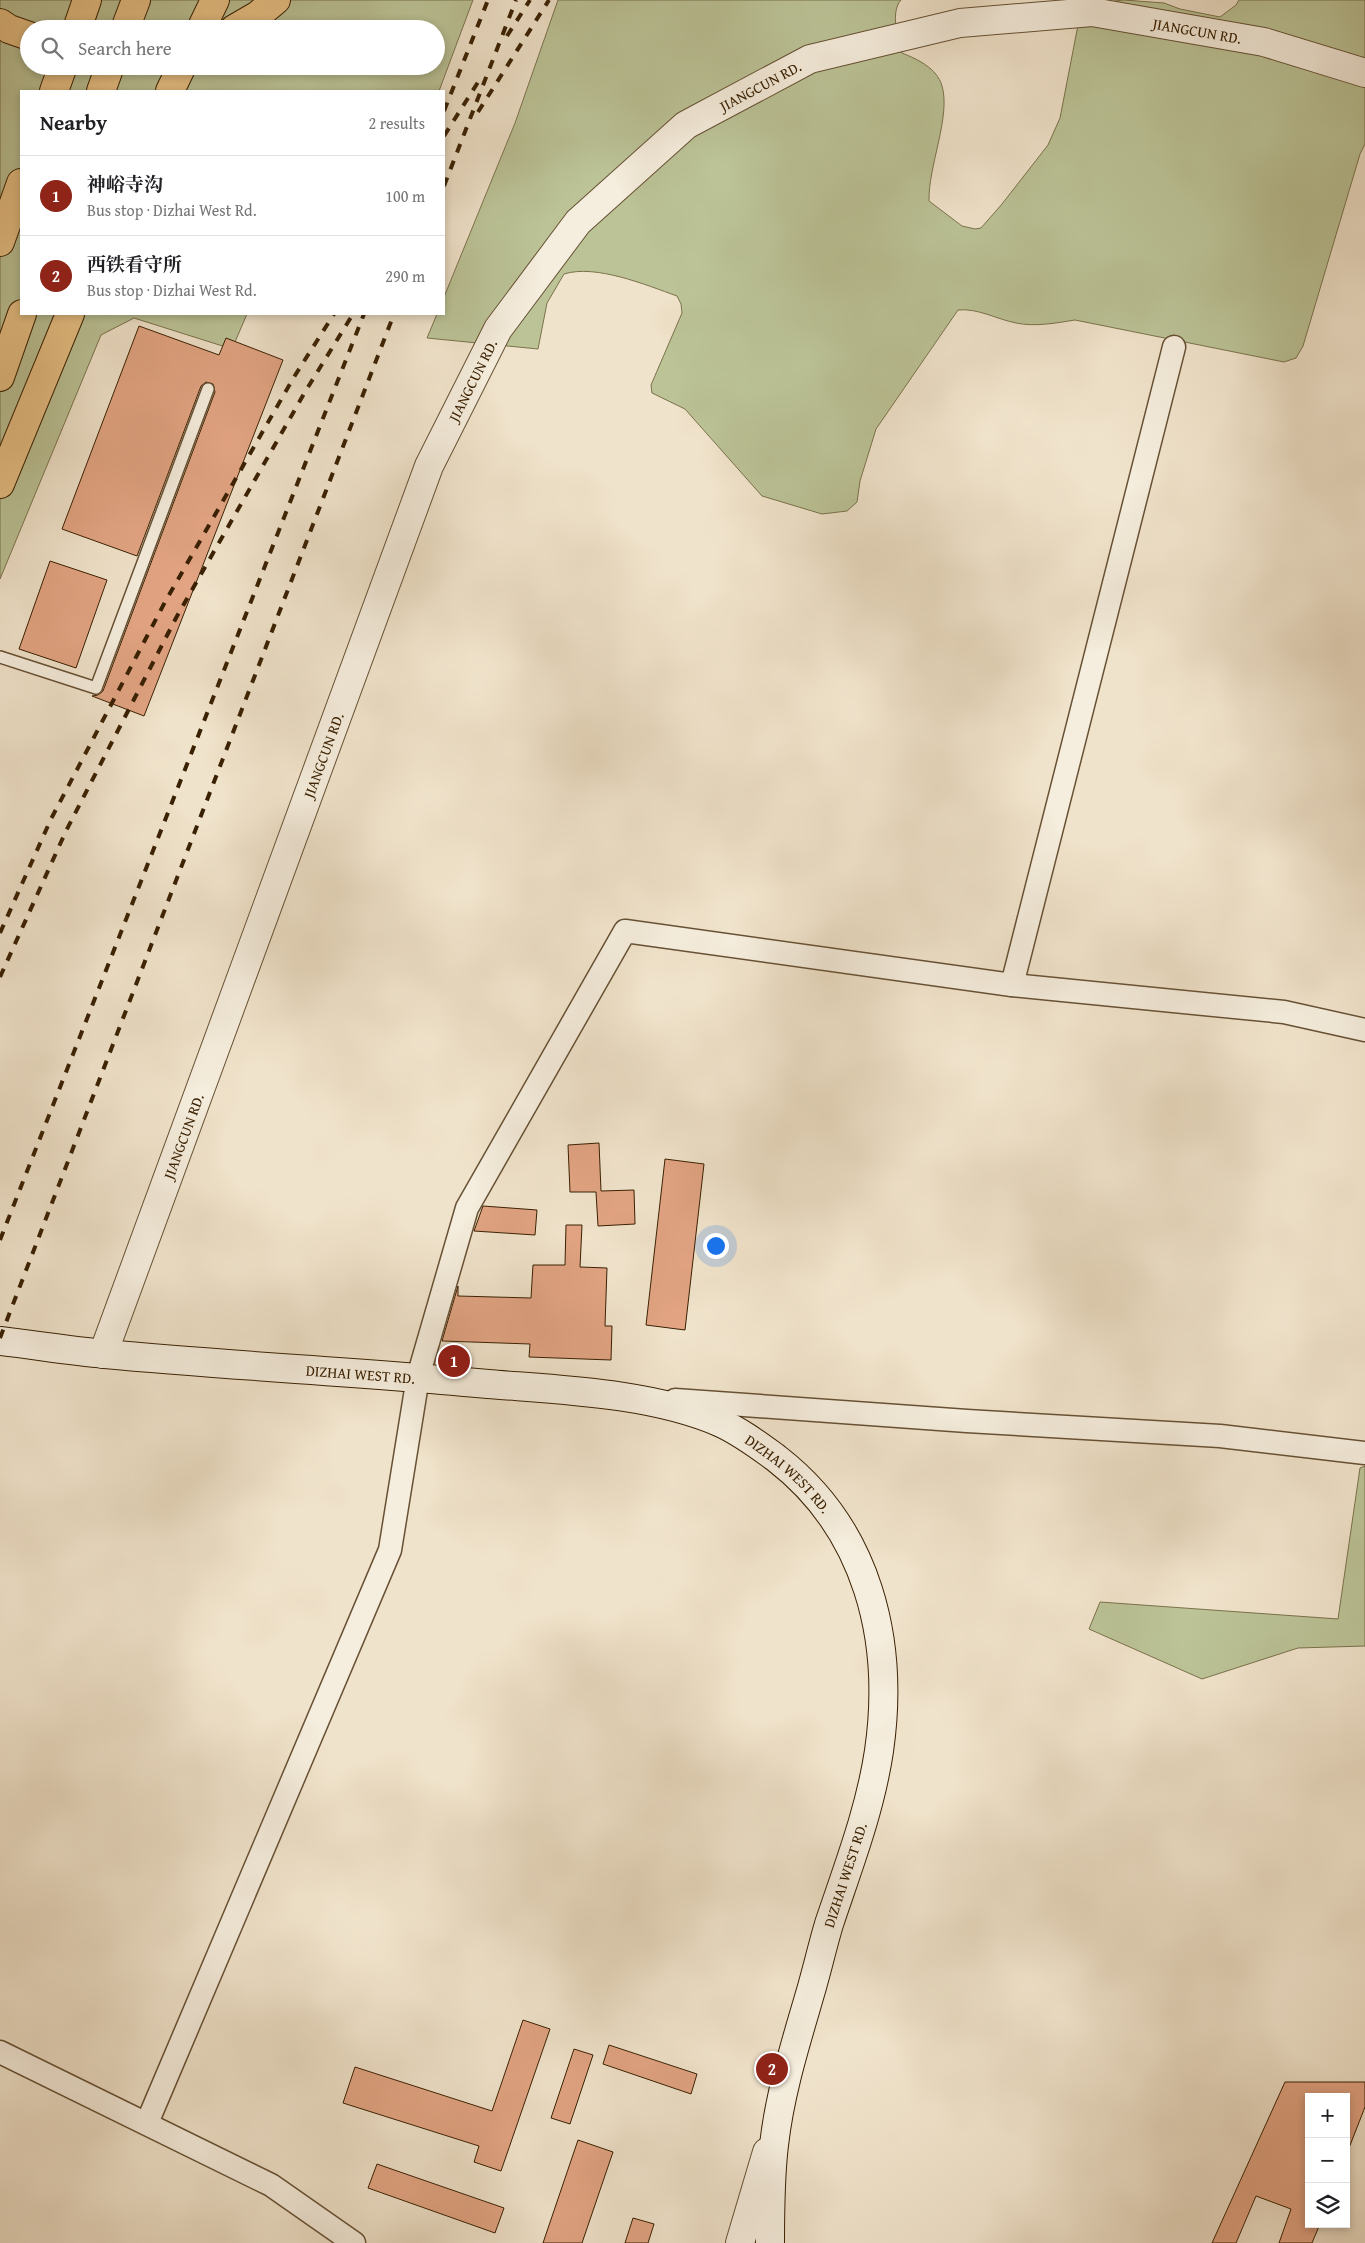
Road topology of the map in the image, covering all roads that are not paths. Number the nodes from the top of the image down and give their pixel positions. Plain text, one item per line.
1 (87, 0) edge
2 (215, 0) edge
3 (276, 0) edge
4 (80, 20) edge
5 (205, 20) edge
6 (249, 20) edge
7 (0, 23) edge
8 (20, 33) edge
9 (1365, 73) edge
10 (107, 75) edge
11 (178, 75) edge
12 (101, 90) edge
13 (170, 90) edge
14 (20, 186) edge
15 (0, 242) edge
16 (22, 315) edge
17 (70, 315) edge
18 (1174, 347) dead end
19 (0, 376) edge
20 (208, 389) dead end
21 (0, 484) edge
22 (0, 657) edge
23 (1012, 985) junction
24 (1365, 1030) edge
25 (0, 1341) edge
26 (103, 1354) junction
27 (418, 1377) junction
28 (594, 1394) junction
29 (1365, 1454) edge
30 (0, 2052) edge
31 (779, 2110) junction
32 (147, 2123) junction
33 (354, 2243) edge
34 (740, 2243) edge
35 (770, 2243) edge

1 - 4 highway
2 - 5 highway
3 - 6 highway
7 - 8 highway
9 - 26 street, JIANGCUN RD.
10 - 12 highway
11 - 13 highway
14 - 15 highway
16 - 19 highway
17 - 21 highway
18 - 23 street
20 - 22 lane
23 - 24 street
23 - 27 street
25 - 26 street, DIZHAI WEST RD.
26 - 27 street, DIZHAI WEST RD.
27 - 28 street, DIZHAI WEST RD.
27 - 32 street
28 - 29 street
28 - 31 street, DIZHAI WEST RD.
30 - 32 street
31 - 34 street
31 - 35 street, DIZHAI WEST RD.
32 - 33 street

